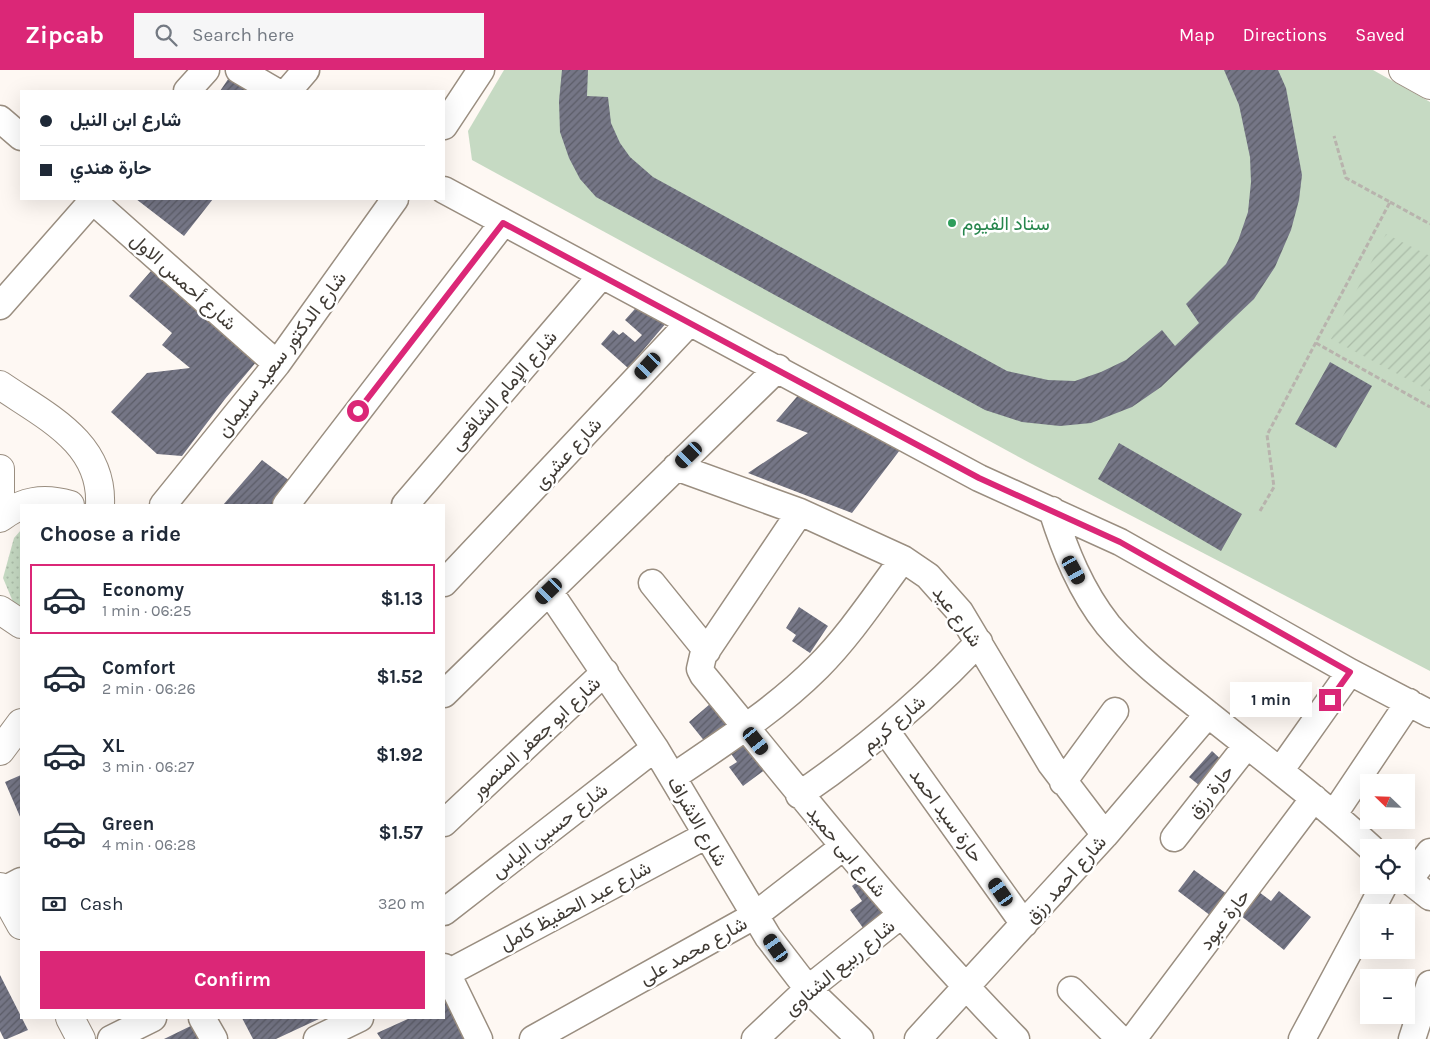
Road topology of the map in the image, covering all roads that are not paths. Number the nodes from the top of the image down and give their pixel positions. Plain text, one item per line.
1 (206, 70) edge
2 (239, 70) edge
3 (306, 70) edge
4 (481, 70) edge
5 (1403, 70) edge
6 (1430, 85) edge
7 (188, 90) edge
8 (273, 90) edge
9 (289, 90) edge
10 (0, 119) edge
11 (445, 124) edge
12 (20, 136) edge
13 (445, 191) edge
14 (91, 200) edge
15 (93, 200) edge
16 (394, 200) edge
17 (503, 223) junction
18 (601, 276) junction
19 (0, 306) edge
20 (690, 323) junction
21 (277, 364) junction
22 (778, 368) junction
23 (0, 385) edge
24 (676, 467) junction
25 (0, 469) edge
26 (0, 500) edge
27 (24, 504) edge
28 (64, 504) edge
29 (100, 504) edge
30 (164, 504) edge
31 (287, 504) edge
32 (406, 504) edge
33 (20, 506) edge
34 (1052, 510) junction
35 (800, 512) junction
36 (0, 518) edge
37 (903, 559) junction
38 (445, 582) edge
39 (652, 583) dead end
40 (549, 591) junction
41 (0, 610) edge
42 (20, 623) edge
43 (979, 642) junction
44 (707, 651) junction
45 (604, 672) junction
46 (1350, 672) junction
47 (445, 693) edge
48 (1420, 708) edge
49 (1114, 711) dead end
50 (1208, 714) junction
51 (20, 724) edge
52 (746, 727) junction
53 (886, 731) junction
54 (1247, 745) junction
55 (655, 748) junction
56 (0, 751) edge
57 (1280, 771) junction
58 (673, 777) junction
59 (1063, 782) junction
60 (799, 795) junction
61 (1324, 806) junction
62 (445, 822) edge
63 (707, 835) junction
64 (1105, 835) junction
65 (1174, 838) dead end
66 (1361, 839) edge
67 (843, 847) junction
68 (1430, 852) edge
69 (1415, 866) edge
70 (8, 886) edge
71 (1415, 889) edge
72 (1387, 894) edge
73 (1430, 897) edge
74 (1378, 904) edge
75 (445, 911) edge
76 (901, 915) junction
77 (754, 916) junction
78 (20, 923) edge
79 (1024, 924) junction
80 (1360, 930) edge
81 (445, 972) edge
82 (1430, 984) edge
83 (966, 988) junction
84 (808, 990) junction
85 (1070, 990) dead end
86 (71, 1019) edge
87 (151, 1019) edge
88 (203, 1019) edge
89 (348, 1025) edge
90 (81, 1039) edge
91 (111, 1039) edge
92 (214, 1039) edge
93 (317, 1039) edge
94 (479, 1039) edge
95 (533, 1039) edge
96 (755, 1039) edge
97 (860, 1039) edge
98 (918, 1039) edge
99 (1016, 1039) edge
100 (1120, 1039) edge
101 (1133, 1039) edge
102 (1302, 1039) edge
103 (1412, 1039) edge

1 - 7 street
2 - 8 street
3 - 9 street
4 - 11 street
5 - 6 street
10 - 12 street
13 - 17 street
14 - 19 street
15 - 21 street, شارع أحمس الاول
16 - 21 street, شارع الدكتور سعيد سليمان
17 - 18 street
17 - 31 street
18 - 20 street
18 - 32 street, شارع الإمام الشافعى
20 - 22 street
20 - 38 street, شارع عشرى
21 - 30 street, شارع الدكتور سعيد سليمان
22 - 24 street
22 - 34 street
23 - 29 street
24 - 35 street, شارع عيد
24 - 40 street
25 - 26 street
27 - 28 street
33 - 36 street
34 - 46 street
34 - 50 street
35 - 37 street, شارع عيد
35 - 44 street
37 - 43 street, شارع عيد
37 - 52 street
39 - 44 street
40 - 45 street, شارع الاشراف
40 - 47 street
41 - 42 street
43 - 53 street, شارع كريم
43 - 59 street, شارع عيد
44 - 52 street, شارع ابى حميد
45 - 55 street, شارع الاشراف
45 - 62 street, شارع ابو جعفر المنصور
46 - 48 street
46 - 57 street
48 - 61 street, حارة عبود
49 - 59 street
50 - 54 street
50 - 64 street, شارع احمد رزق
51 - 56 street
52 - 58 street
52 - 60 street, شارع ابى حميد
53 - 60 street, شارع كريم
53 - 79 street, حارة سيد احمد
54 - 57 street
54 - 65 street, حارة رزق
55 - 58 street, شارع الاشراف
55 - 75 street, شارع حسين الياس
57 - 61 street
58 - 63 street, شارع الاشراف
59 - 64 street, شارع عيد
60 - 67 street, شارع ابى حميد
61 - 66 street
61 - 101 street, حارة عبود
63 - 77 street, شارع الاشراف
63 - 81 street, شارع عبد الحفيظ كامل
64 - 79 street, شارع احمد رزق
67 - 76 street, شارع ابى حميد
67 - 77 street, شارع محمد على
68 - 69 street
70 - 78 street
71 - 73 street
72 - 74 street
76 - 83 street, شارع ابى حميد
76 - 84 street, شارع ربيع الشناوى
77 - 84 street, شارع الاشراف
77 - 95 street, شارع محمد على
79 - 83 street, شارع احمد رزق
80 - 102 street
81 - 94 street
82 - 103 street
83 - 98 street, شارع احمد رزق
83 - 99 street, شارع ابى حميد
84 - 96 street, شارع ربيع الشناوى
84 - 97 street, شارع الاشراف
85 - 100 street
86 - 90 street
87 - 91 street
88 - 92 street
89 - 93 street

